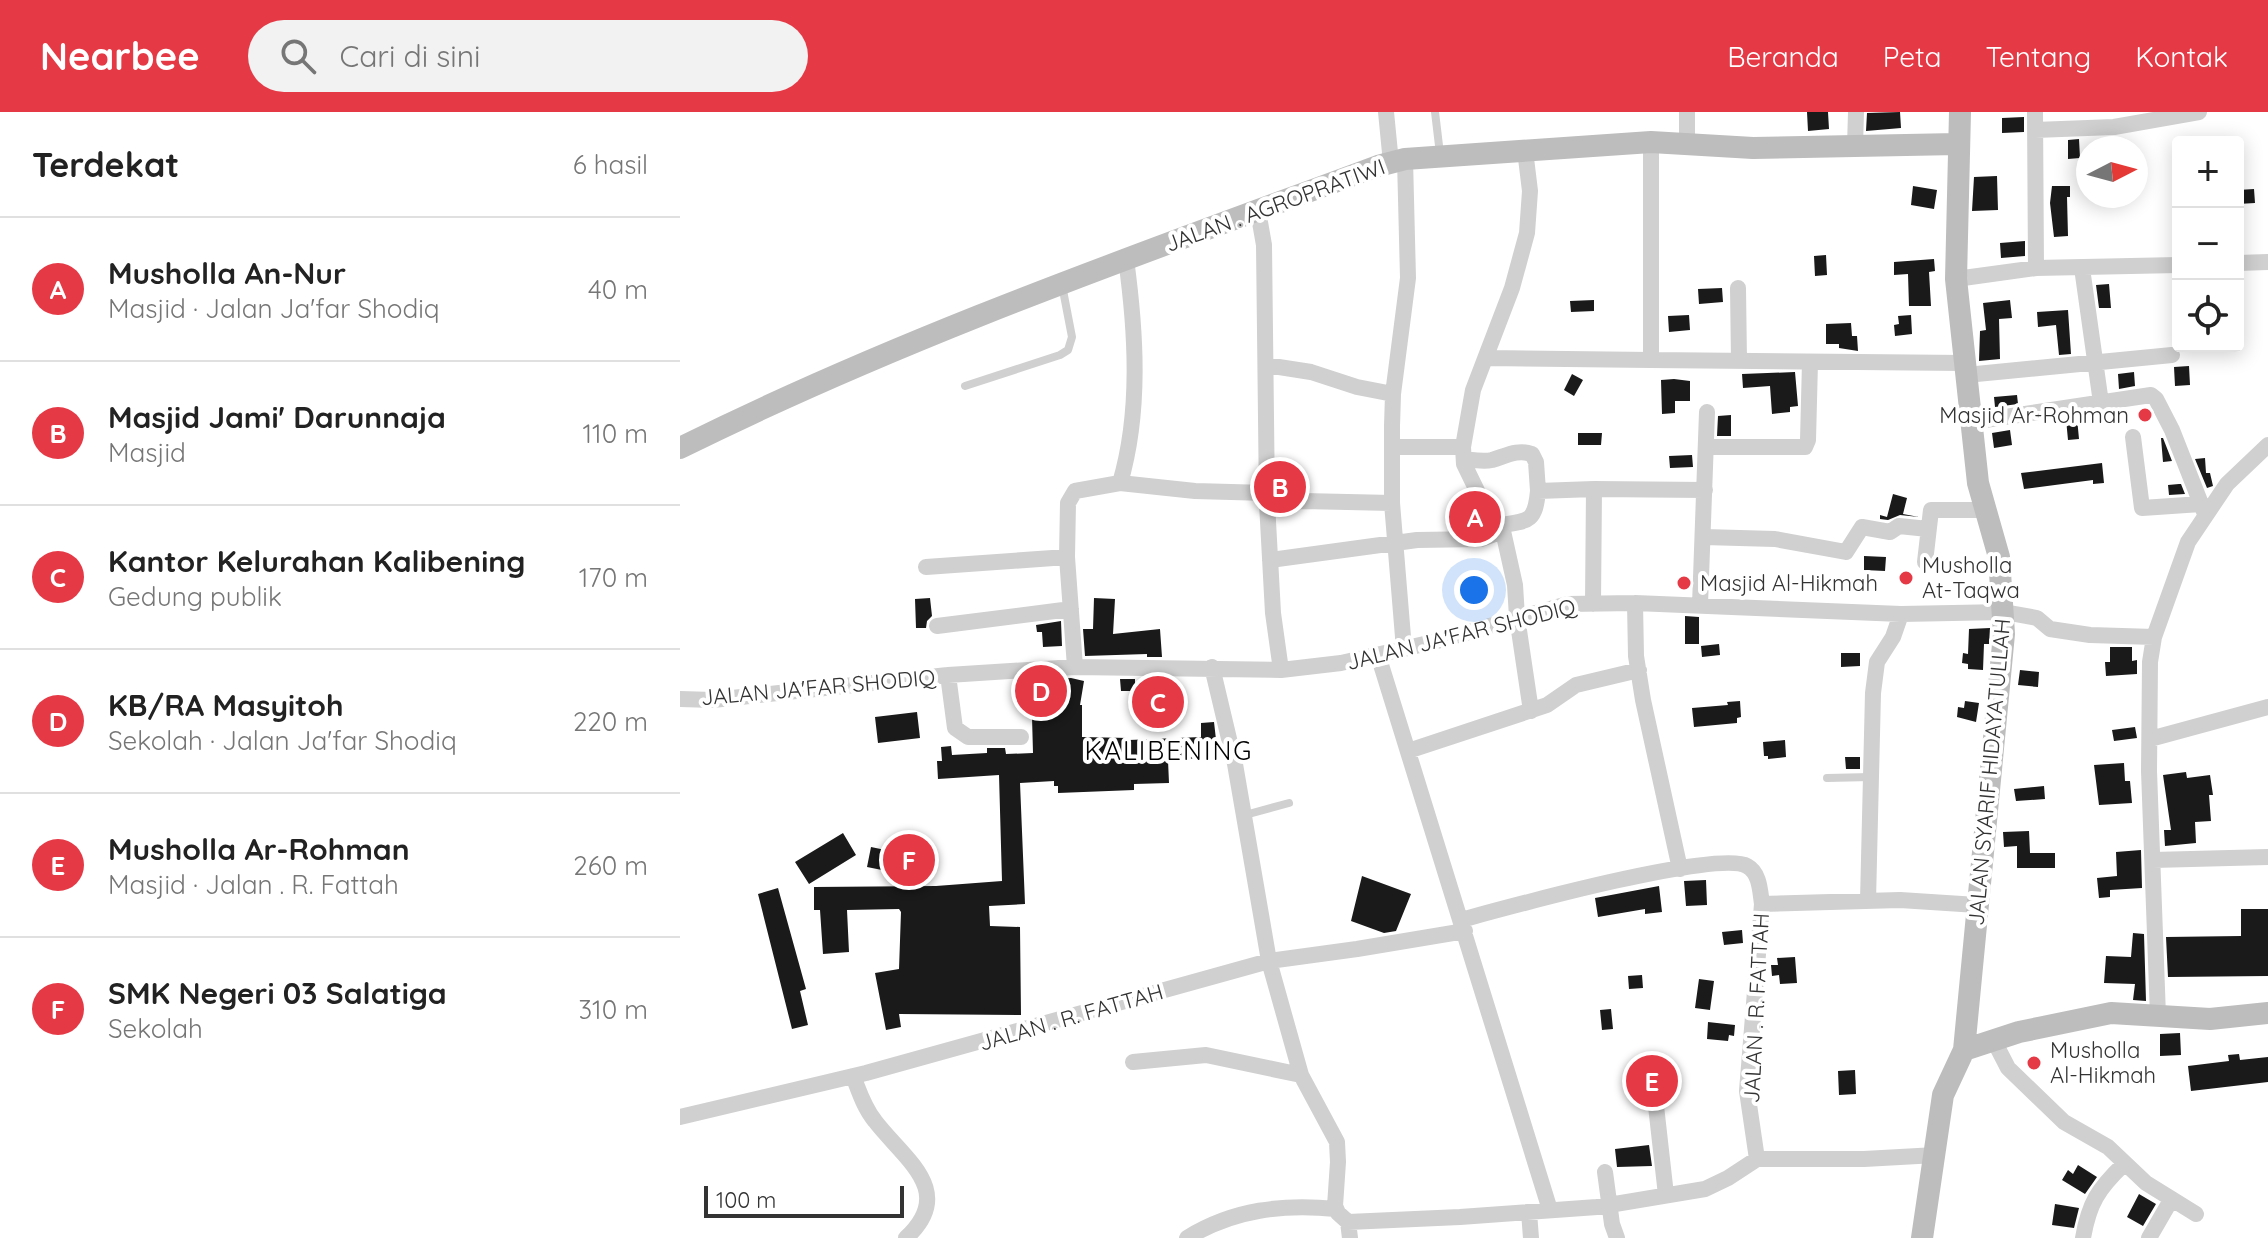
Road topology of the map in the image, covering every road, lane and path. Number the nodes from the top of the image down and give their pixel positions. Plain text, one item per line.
1 (1386, 112) edge
2 (1435, 112) edge
3 (1687, 112) edge
4 (1856, 112) edge
5 (1960, 112) edge
6 (2035, 112) edge
7 (2199, 112) edge
8 (2035, 130) junction
9 (1651, 142) junction
10 (1687, 143) junction
11 (1957, 144) junction
12 (1855, 146) junction
13 (1525, 150) junction
14 (1440, 155) junction
15 (1398, 161) junction
16 (1258, 211) junction
17 (1126, 259) junction
18 (2268, 262) edge
19 (2244, 263) edge
20 (2172, 265) edge
21 (2036, 268) junction
22 (2082, 268) junction
23 (1956, 279) junction
24 (1062, 284) junction
25 (1738, 288) dead end
26 (2172, 355) dead end
27 (1487, 358) junction
28 (1651, 360) junction
29 (1739, 361) junction
30 (2095, 361) junction
31 (1810, 362) junction
32 (1266, 365) junction
33 (1965, 369) junction
34 (965, 386) dead end
35 (1393, 394) junction
36 (2101, 403) junction
37 (1707, 412) dead end
38 (1972, 422) junction
39 (2133, 437) dead end
40 (2268, 445) edge
41 (1392, 447) junction
42 (1708, 447) junction
43 (680, 448) edge
44 (1463, 453) junction
45 (1120, 483) junction
46 (1594, 489) junction
47 (1705, 490) junction
48 (1538, 491) junction
49 (1267, 498) junction
50 (1392, 503) junction
51 (2203, 509) junction
52 (1985, 510) junction
53 (1501, 528) junction
54 (1928, 529) junction
55 (1704, 537) junction
56 (1394, 544) junction
57 (1067, 557) junction
58 (1270, 560) junction
59 (1925, 562) dead end
60 (926, 567) dead end
61 (1635, 603) junction
62 (1593, 604) junction
63 (1700, 605) junction
64 (1071, 609) junction
65 (2004, 612) junction
66 (1901, 614) junction
67 (1517, 617) junction
68 (937, 626) dead end
69 (2154, 637) junction
70 (1404, 649) junction
71 (1378, 655) junction
72 (1075, 667) junction
73 (1212, 667) junction
74 (1281, 670) junction
75 (1639, 670) junction
76 (948, 675) junction
77 (680, 699) edge
78 (2268, 707) edge
79 (1531, 711) junction
80 (1021, 737) dead end
81 (2150, 739) junction
82 (1408, 751) junction
83 (1871, 777) junction
84 (1827, 778) dead end
85 (1289, 803) dead end
86 (1244, 815) junction
87 (2268, 857) edge
88 (2153, 860) junction
89 (1680, 869) junction
90 (1868, 901) junction
91 (1762, 904) junction
92 (1977, 905) junction
93 (1463, 925) junction
94 (1269, 961) junction
95 (2268, 1013) edge
96 (2158, 1016) junction
97 (1993, 1039) junction
98 (1964, 1050) junction
99 (1133, 1062) dead end
100 (1670, 1074) dead end
101 (1301, 1075) junction
102 (853, 1076) junction
103 (680, 1117) edge
104 (1936, 1155) junction
105 (1757, 1159) junction
106 (2124, 1164) junction
107 (1605, 1172) dead end
108 (1666, 1195) junction
109 (2171, 1200) junction
110 (1610, 1205) junction
111 (1336, 1209) junction
112 (1550, 1210) junction
113 (1529, 1212) junction
114 (2196, 1214) dead end
115 (1349, 1230) edge
116 (906, 1238) edge
117 (1187, 1238) edge
118 (1531, 1238) edge
119 (1617, 1238) edge
120 (1922, 1238) edge
121 (2083, 1238) edge
122 (2149, 1238) edge

1 - 15 street
2 - 14 lane
3 - 10 street
4 - 12 street
5 - 11 street, JALAN SYARIF HIDAYATULLAH
6 - 8 street
7 - 8 street
8 - 21 street
9 - 10 street, JALAN . AGROPRATIWI
9 - 13 street, JALAN . AGROPRATIWI
9 - 28 street
10 - 12 street, JALAN . AGROPRATIWI
11 - 12 street, JALAN . AGROPRATIWI
11 - 23 street, JALAN SYARIF HIDAYATULLAH
13 - 14 street, JALAN . AGROPRATIWI
13 - 27 street
14 - 15 street, JALAN . AGROPRATIWI
15 - 16 street, JALAN . AGROPRATIWI
15 - 35 street
16 - 17 street, JALAN . AGROPRATIWI
16 - 32 street
17 - 24 street, JALAN . AGROPRATIWI
17 - 45 street
18 - 19 street
20 - 22 street
21 - 22 street
21 - 23 street
22 - 30 street
23 - 33 street, JALAN SYARIF HIDAYATULLAH
24 - 34 lane
24 - 43 street, JALAN . AGROPRATIWI
25 - 29 street
26 - 30 street
27 - 28 street
27 - 44 street
28 - 29 street
29 - 31 street
30 - 33 street
30 - 36 street
31 - 33 street
31 - 42 street
32 - 35 street
32 - 49 street
33 - 38 street, JALAN SYARIF HIDAYATULLAH
35 - 41 street
36 - 38 street
36 - 51 street
37 - 42 street
38 - 52 street, JALAN SYARIF HIDAYATULLAH
39 - 51 street
40 - 51 street
41 - 44 street
41 - 50 street
42 - 47 street
44 - 48 street
44 - 53 street
45 - 49 street
45 - 57 street
46 - 47 street
46 - 48 street
46 - 62 street
47 - 55 street
48 - 53 street
49 - 50 street
49 - 58 street
50 - 56 street
51 - 69 street
52 - 54 street
52 - 65 street, JALAN SYARIF HIDAYATULLAH
53 - 56 street
53 - 67 street
54 - 55 street
54 - 59 street
55 - 63 street
56 - 58 street
56 - 70 street
57 - 60 street
57 - 64 street
58 - 74 street
61 - 62 street, JALAN JA'FAR SHODIQ
61 - 63 street, JALAN JA'FAR SHODIQ
61 - 75 street
62 - 67 street, JALAN JA'FAR SHODIQ
63 - 66 street, JALAN JA'FAR SHODIQ
64 - 68 street
64 - 72 street
65 - 66 street, JALAN JA'FAR SHODIQ
65 - 69 street, JALAN JA'FAR SHODIQ
65 - 92 street, JALAN SYARIF HIDAYATULLAH
66 - 83 street
67 - 70 street, JALAN JA'FAR SHODIQ
67 - 79 street
69 - 81 street
70 - 71 street, JALAN JA'FAR SHODIQ
71 - 74 street, JALAN JA'FAR SHODIQ
71 - 82 street
72 - 73 street, JALAN JA'FAR SHODIQ
72 - 76 street, JALAN JA'FAR SHODIQ
73 - 74 street, JALAN JA'FAR SHODIQ
73 - 86 street
75 - 79 street
75 - 89 street
76 - 77 street, JALAN JA'FAR SHODIQ
76 - 80 street
78 - 81 street
79 - 82 street
81 - 88 street
82 - 93 street
83 - 84 lane
83 - 90 street
85 - 86 lane
86 - 94 street
87 - 88 street
88 - 96 street
89 - 91 street, JALAN . R. FATTAH
89 - 93 street, JALAN . R. FATTAH
90 - 91 street
90 - 92 street
91 - 105 street, JALAN . R. FATTAH
92 - 98 street, JALAN SYARIF HIDAYATULLAH
93 - 94 street, JALAN . R. FATTAH
93 - 112 street
94 - 101 street
94 - 102 street, JALAN . R. FATTAH
95 - 96 street
96 - 97 street
97 - 98 street
97 - 106 street
98 - 104 street, JALAN SYARIF HIDAYATULLAH
99 - 101 street
100 - 108 street
101 - 111 street
102 - 103 street, JALAN . R. FATTAH
102 - 116 street
104 - 105 street
104 - 120 street, JALAN SYARIF HIDAYATULLAH
105 - 108 street
106 - 109 street
106 - 121 street
107 - 110 street
108 - 110 street
109 - 114 street
109 - 122 street
110 - 112 street
110 - 119 street
111 - 115 street
111 - 117 street
112 - 113 street
113 - 115 street
113 - 118 street

